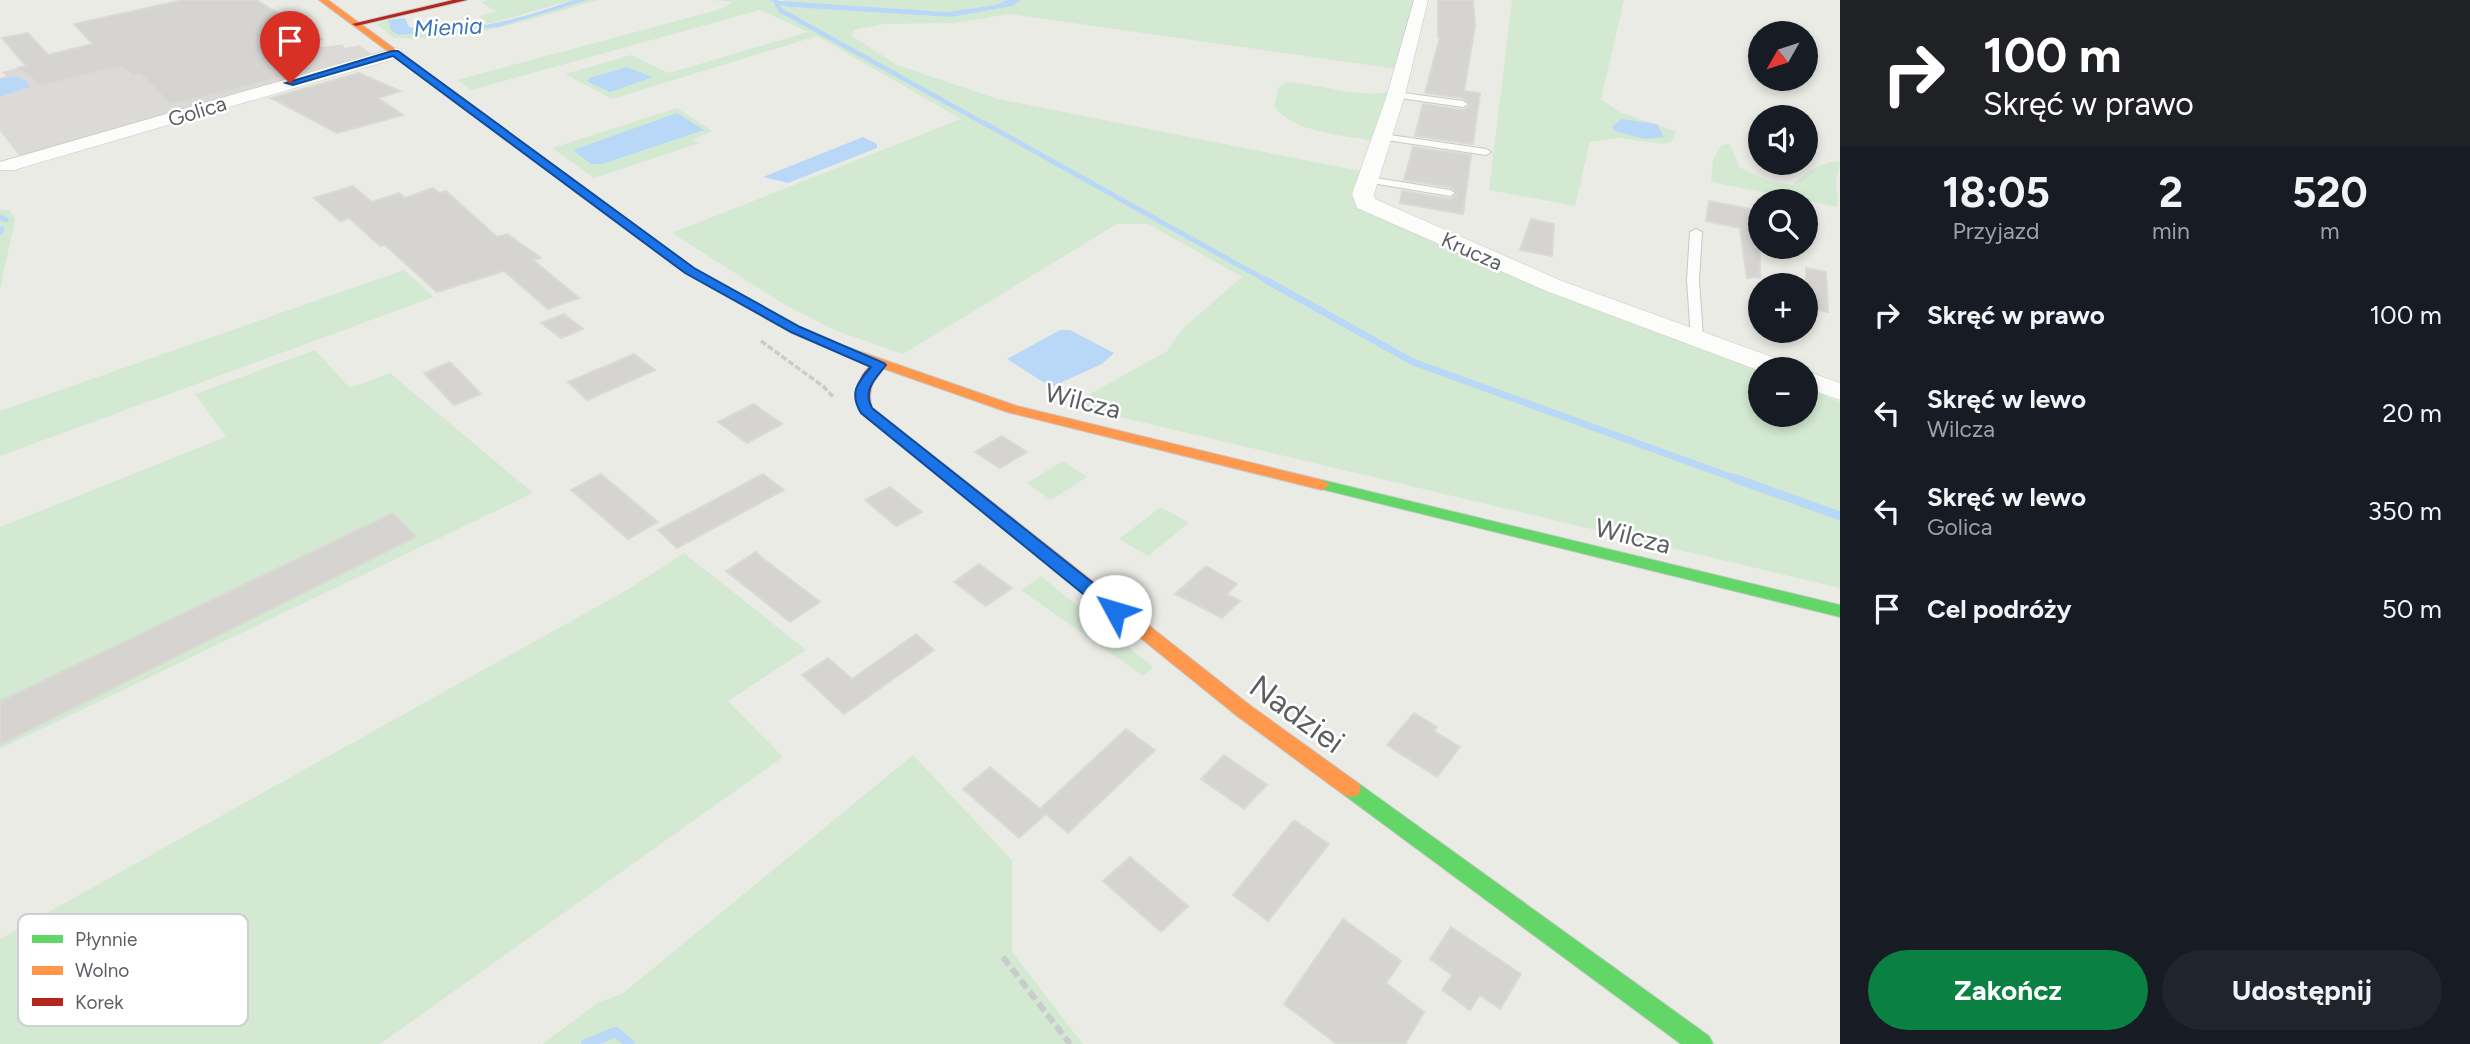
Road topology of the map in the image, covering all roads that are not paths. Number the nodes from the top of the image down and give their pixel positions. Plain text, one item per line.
1 (463, 0) edge
2 (1421, 0) edge
3 (322, 3) edge
4 (356, 24) junction
5 (395, 53) junction
6 (1396, 95) junction
7 (1464, 104) dead end
8 (1383, 136) junction
9 (1486, 152) dead end
10 (3, 167) edge
11 (1370, 180) junction
12 (1450, 193) dead end
13 (1696, 232) dead end
14 (1697, 338) junction
15 (1748, 357) edge
16 (879, 365) junction
17 (1818, 384) edge
18 (1840, 393) edge
19 (1840, 611) edge
20 (1701, 1044) edge

1 - 4 main road
2 - 6 street, Krucza
3 - 4 main road, Wilcza
4 - 5 main road, Wilcza
5 - 10 street, Golica
5 - 16 main road, Wilcza
6 - 7 lane
6 - 8 street, Krucza
8 - 9 lane
8 - 11 street, Krucza
11 - 12 lane
11 - 14 street, Krucza
13 - 14 lane
14 - 15 street, Krucza
16 - 19 main road, Wilcza
16 - 20 main road, Nadziei
17 - 18 street

